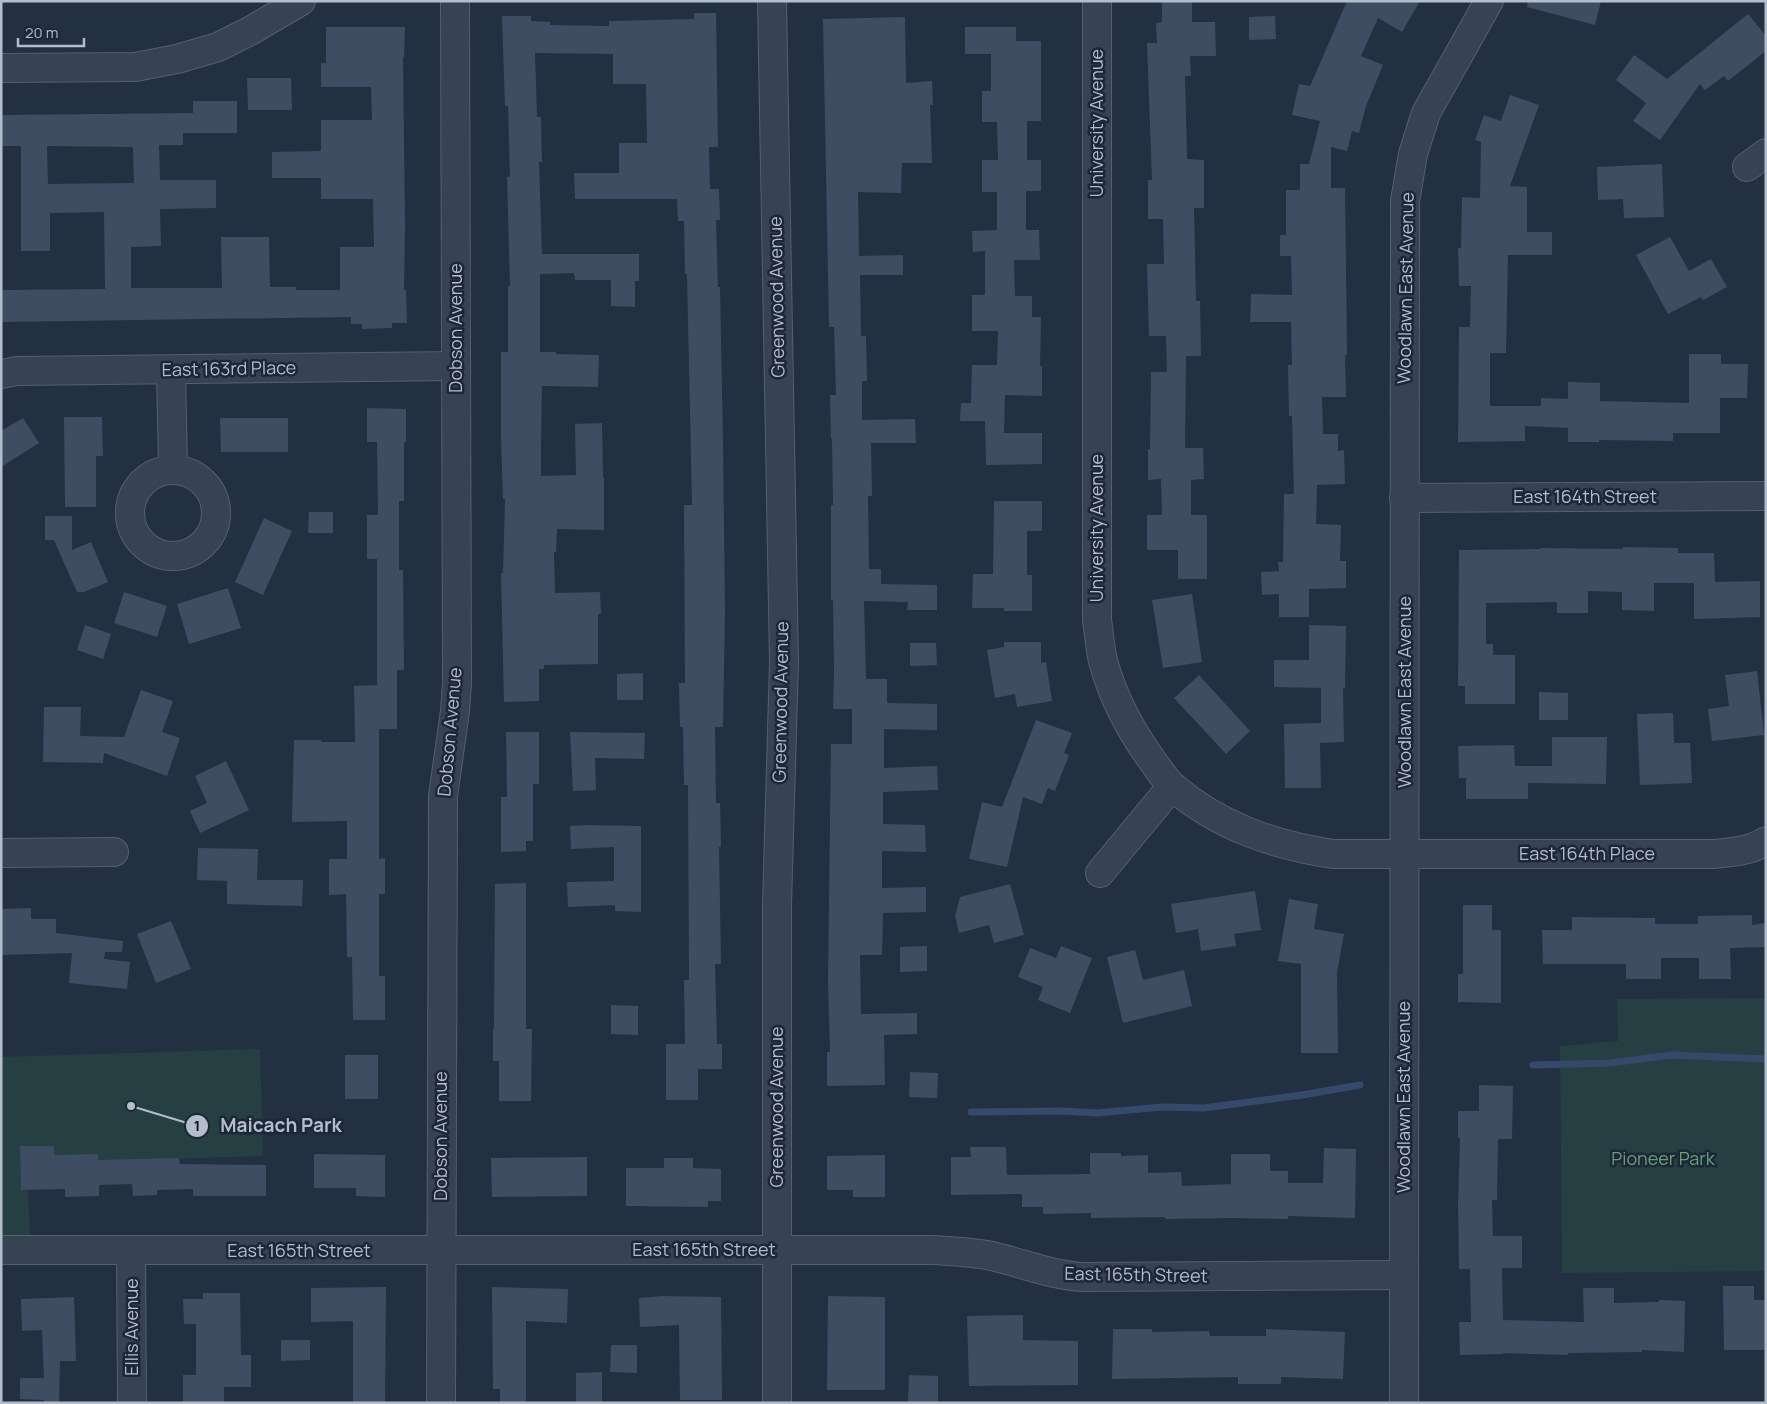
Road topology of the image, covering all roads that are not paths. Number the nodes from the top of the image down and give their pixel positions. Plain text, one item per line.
1 (301, 1) edge
2 (455, 1) edge
3 (772, 1) edge
4 (1097, 1) edge
5 (1489, 1) edge
6 (1, 68) edge
7 (456, 366) junction
8 (171, 370) junction
9 (1, 374) edge
10 (173, 469) dead end
11 (1766, 496) edge
12 (1404, 498) junction
13 (1172, 786) junction
14 (1766, 841) edge
15 (114, 852) dead end
16 (1, 853) edge
17 (1405, 854) junction
18 (1100, 873) dead end
19 (1, 1250) edge
20 (440, 1250) junction
21 (776, 1250) junction
22 (131, 1251) junction
23 (1403, 1275) junction
24 (132, 1403) edge
25 (441, 1403) edge
26 (777, 1403) edge
27 (1404, 1403) edge

1 - 6 street
2 - 7 street, Dobson Avenue
3 - 21 street, Greenwood Avenue
4 - 13 street, University Avenue
5 - 12 street, Woodlawn East Avenue
7 - 8 street, East 163rd Place
7 - 20 street, Dobson Avenue
8 - 9 street, East 163rd Place
8 - 10 street
11 - 12 street, East 164th Street
12 - 17 street, Woodlawn East Avenue
13 - 17 street, University Avenue
13 - 18 street
14 - 17 street, East 164th Place
15 - 16 street
17 - 23 street, Woodlawn East Avenue
19 - 22 street, East 165th Street
20 - 21 street, East 165th Street
20 - 22 street, East 165th Street
20 - 25 street, Dobson Avenue
21 - 23 street, East 165th Street
21 - 26 street, Greenwood Avenue
22 - 24 street, Ellis Avenue
23 - 27 street, Woodlawn East Avenue

